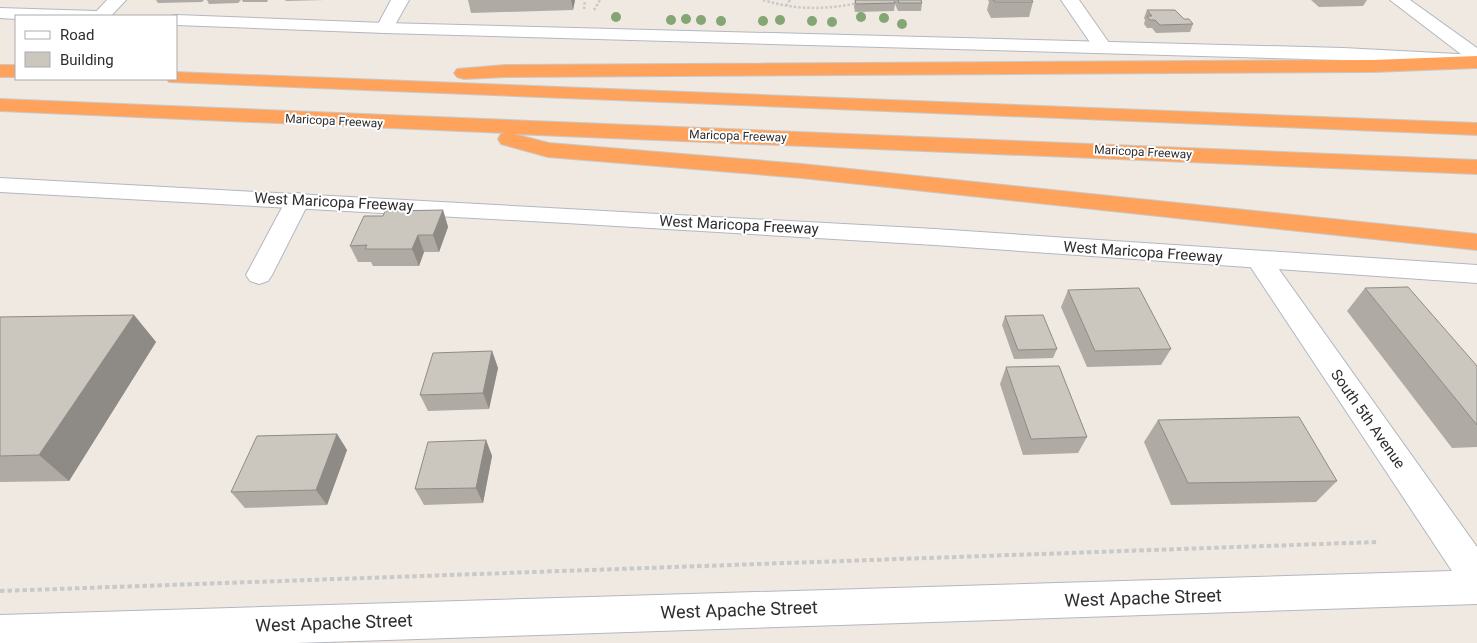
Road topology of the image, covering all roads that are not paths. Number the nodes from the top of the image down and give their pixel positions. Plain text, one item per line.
1 (117, 0) edge
2 (400, 0) edge
3 (1070, 0) edge
4 (1399, 0) edge
5 (0, 13) edge
6 (64, 15) edge
7 (102, 15) edge
8 (178, 20) edge
9 (386, 28) junction
10 (1103, 47) junction
11 (1477, 57) edge
12 (1477, 62) edge
13 (0, 71) edge
14 (15, 71) edge
15 (178, 78) edge
16 (281, 82) junction
17 (0, 105) edge
18 (464, 127) junction
19 (1477, 129) edge
20 (1477, 167) edge
21 (0, 185) edge
22 (298, 200) junction
23 (1477, 242) edge
24 (1259, 260) junction
25 (1477, 274) edge
26 (259, 275) dead end
27 (1477, 577) edge
28 (1477, 587) edge
29 (0, 634) edge

1 - 7 main road
2 - 9 main road
3 - 10 main road
4 - 11 main road
5 - 6 main road
8 - 9 main road
9 - 10 main road
10 - 12 main road
12 - 16 highway
13 - 14 highway
15 - 16 highway
16 - 19 highway
17 - 18 highway, Maricopa Freeway
18 - 20 highway, Maricopa Freeway
18 - 23 highway
21 - 22 main road, West Maricopa Freeway
22 - 24 main road, West Maricopa Freeway
22 - 26 main road
24 - 25 main road, West Maricopa Freeway
24 - 27 main road, South 5th Avenue
28 - 29 main road, West Apache Street

